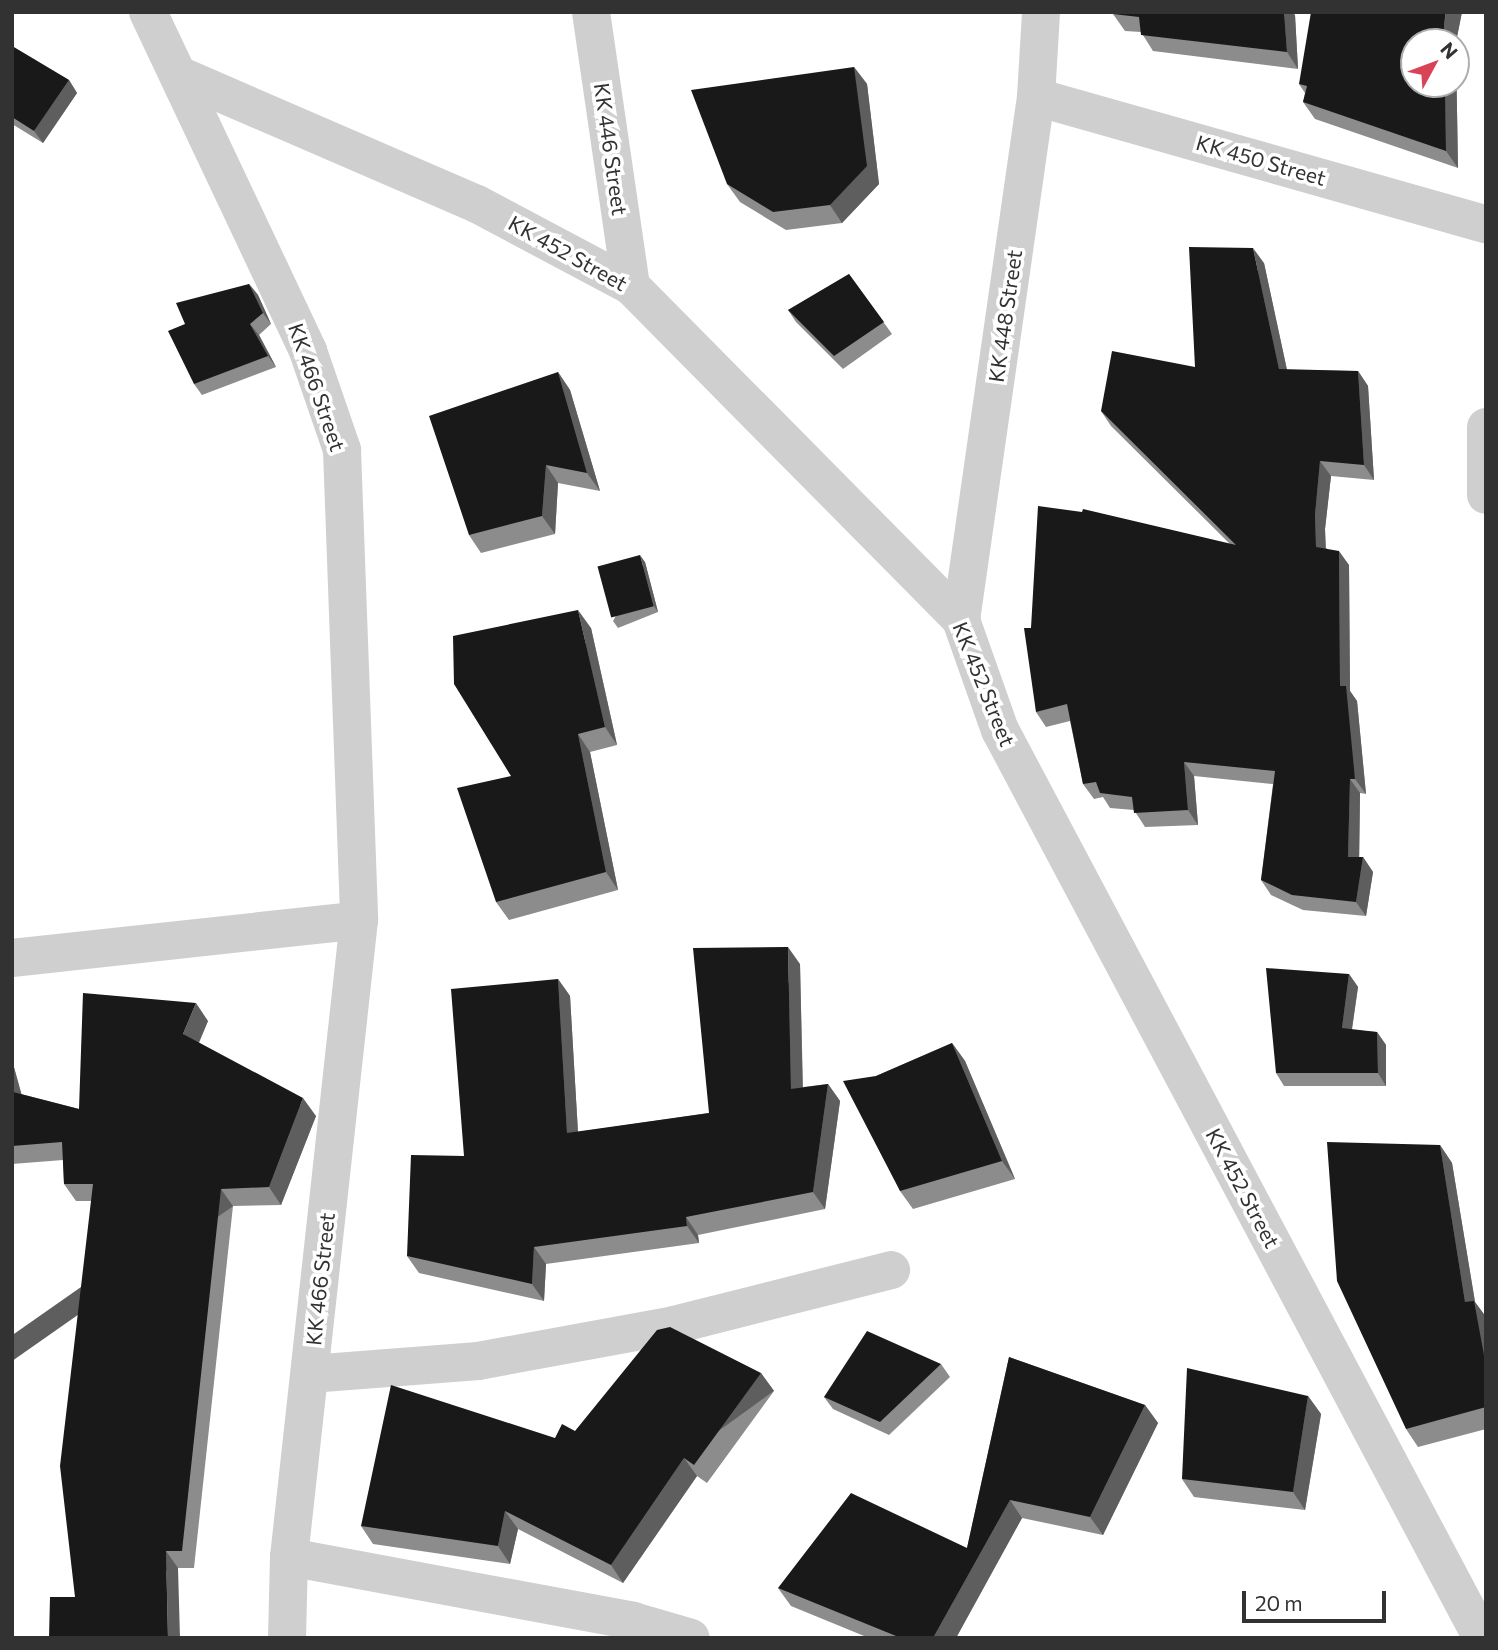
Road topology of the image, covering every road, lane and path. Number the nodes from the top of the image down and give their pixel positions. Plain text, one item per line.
1 (148, 12) edge
2 (591, 12) edge
3 (1041, 12) edge
4 (181, 76) junction
5 (1036, 97) junction
6 (1486, 224) edge
7 (631, 286) junction
8 (1486, 427) edge
9 (1486, 495) edge
10 (961, 620) junction
11 (359, 920) junction
12 (12, 958) edge
13 (891, 1270) dead end
14 (310, 1374) junction
15 (289, 1557) junction
16 (287, 1638) edge
17 (691, 1638) edge
18 (1482, 1638) edge

1 - 4 street, KK 466 Street
2 - 7 street, KK 446 Street
3 - 5 street, KK 448 Street
4 - 7 street, KK 452 Street
4 - 11 street, KK 466 Street
5 - 6 street, KK 450 Street
5 - 10 street, KK 448 Street
7 - 10 street, KK 452 Street
8 - 9 street
10 - 18 street, KK 452 Street
11 - 12 street
11 - 14 street, KK 466 Street
13 - 14 street
14 - 15 street, KK 466 Street
15 - 16 street, KK 466 Street
15 - 17 street

